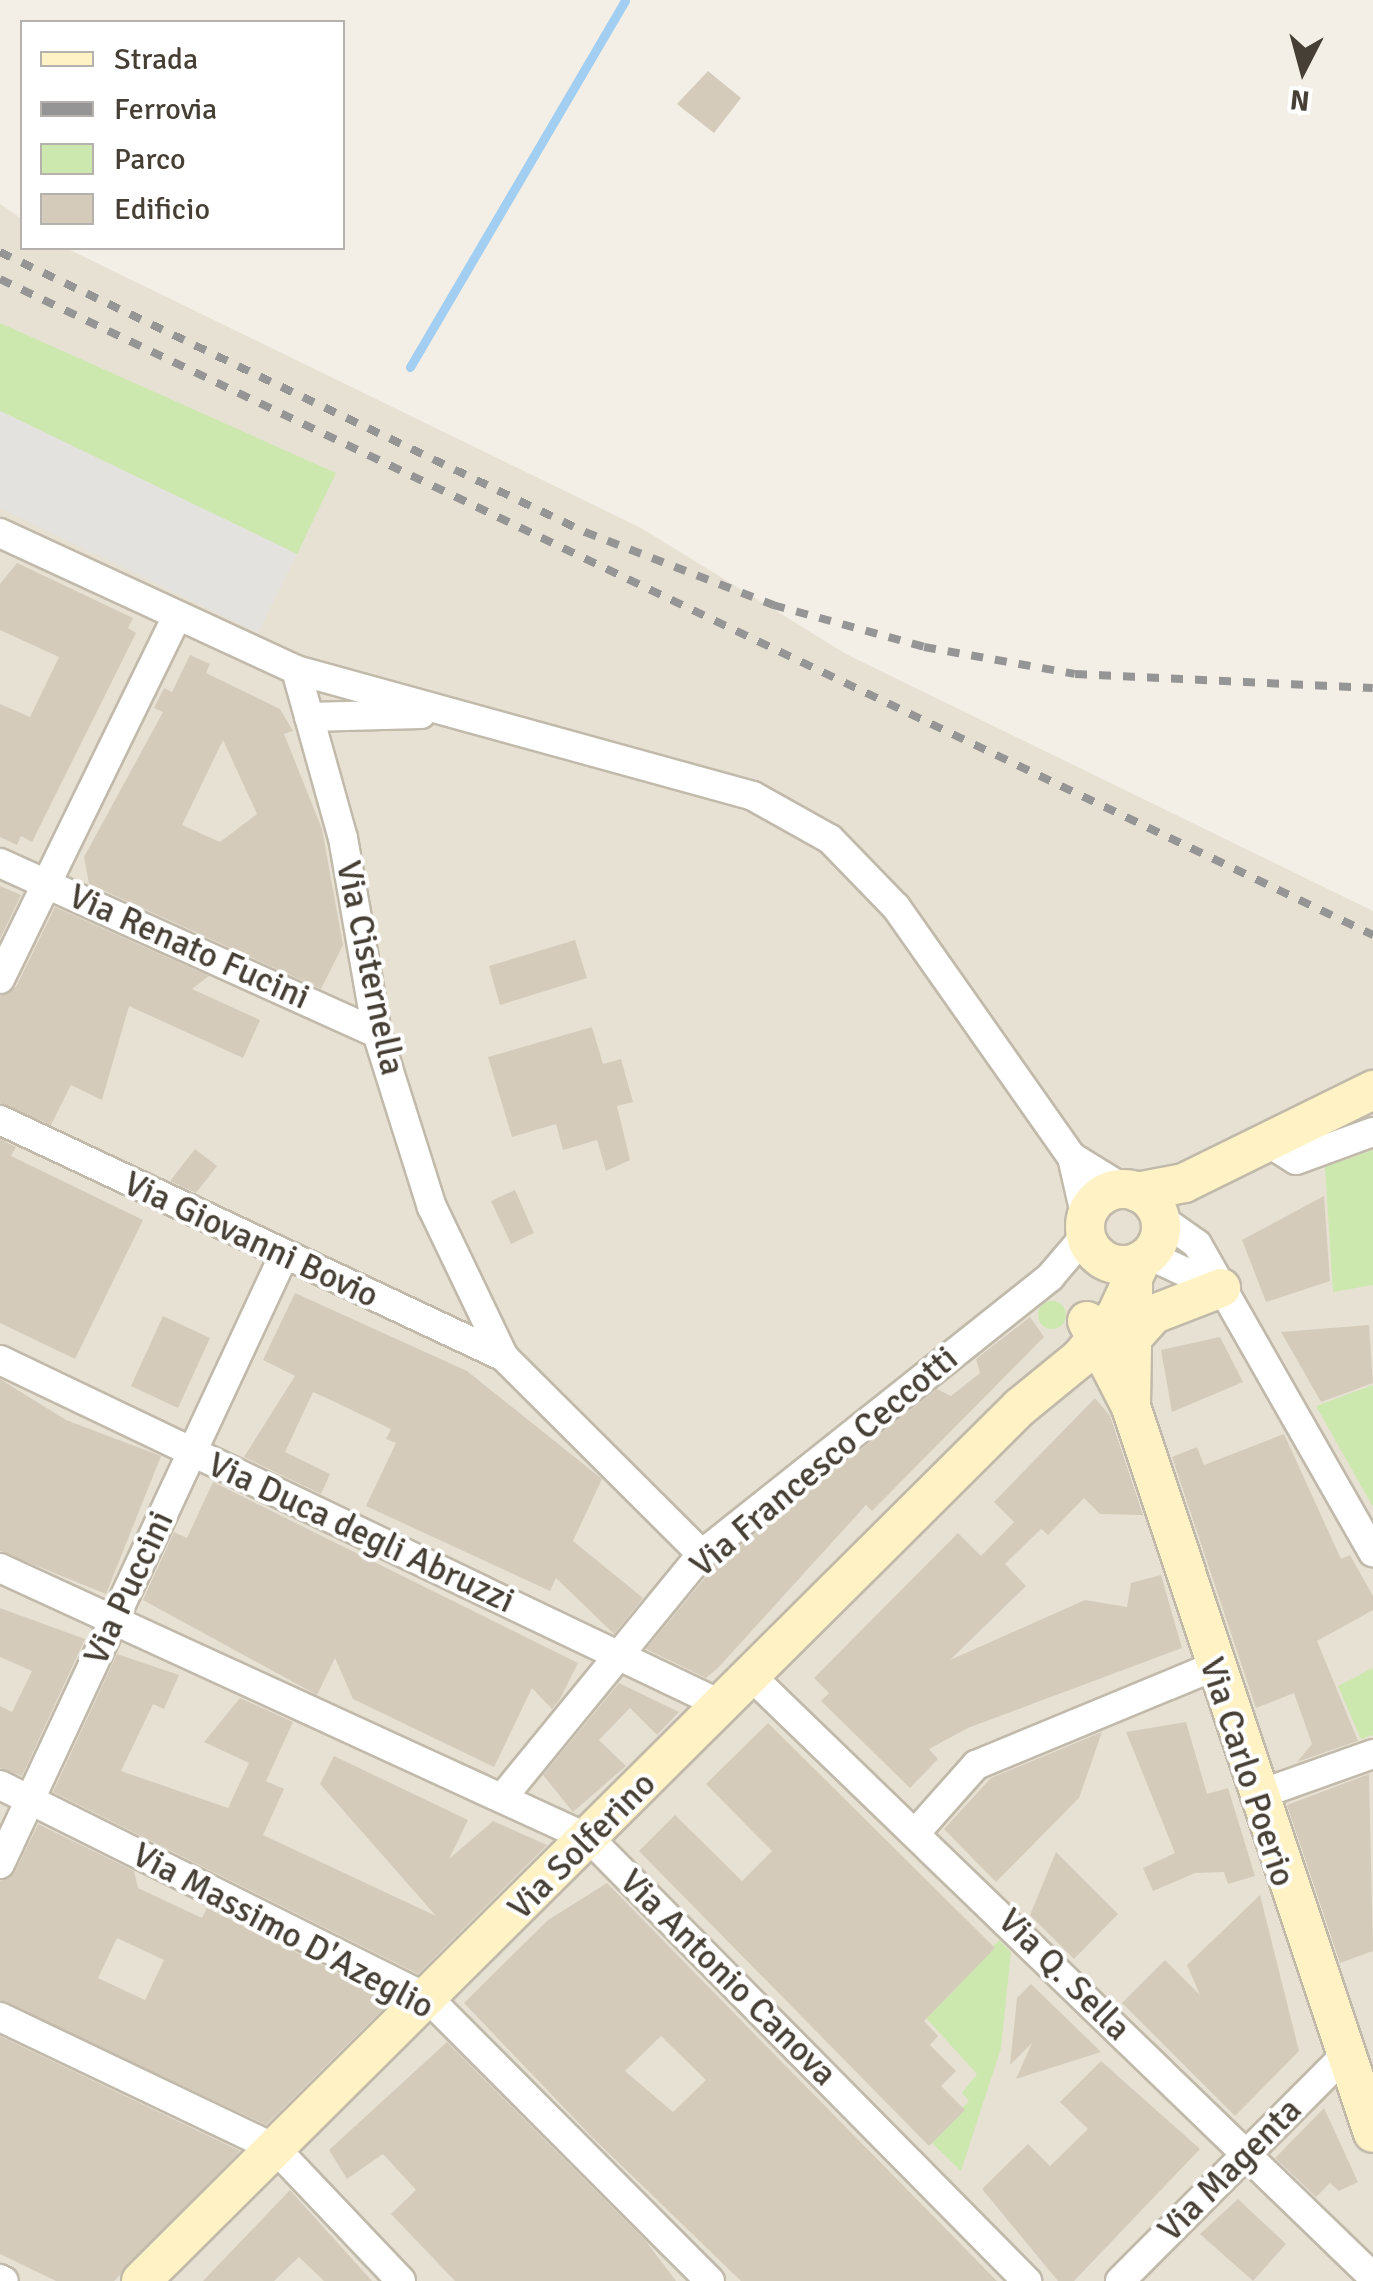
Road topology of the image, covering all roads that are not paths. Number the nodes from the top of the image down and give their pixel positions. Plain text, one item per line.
1 (0, 534) edge
2 (176, 618) junction
3 (296, 670) junction
4 (453, 713) junction
5 (309, 717) junction
6 (0, 863) edge
7 (46, 883) junction
8 (0, 980) edge
9 (377, 1033) junction
10 (1373, 1090) edge
11 (0, 1120) edge
12 (1373, 1132) edge
13 (1268, 1147) junction
14 (1072, 1157) junction
15 (1145, 1203) junction
16 (1116, 1251) junction
17 (283, 1257) junction
18 (1220, 1288) junction
19 (1105, 1331) junction
20 (504, 1357) junction
21 (0, 1360) edge
22 (192, 1454) junction
23 (1373, 1552) edge
24 (702, 1554) junction
25 (0, 1568) edge
26 (115, 1619) junction
27 (620, 1653) junction
28 (1212, 1667) junction
29 (752, 1676) junction
30 (722, 1706) junction
31 (1373, 1754) edge
32 (0, 1786) edge
33 (1255, 1796) junction
34 (502, 1798) junction
35 (30, 1800) junction
36 (919, 1829) junction
37 (590, 1838) junction
38 (0, 1864) edge
39 (428, 1999) junction
40 (0, 2017) edge
41 (1341, 2059) junction
42 (1373, 2133) edge
43 (275, 2148) junction
44 (1244, 2156) junction
45 (1373, 2278) edge
46 (141, 2281) edge
47 (401, 2281) edge
48 (710, 2281) edge
49 (1027, 2281) edge
50 (1120, 2281) edge

1 - 2 street
2 - 3 street
2 - 7 street
3 - 4 street
3 - 5 street, Via Cisternella
4 - 5 street
4 - 14 street
5 - 9 street, Via Cisternella
6 - 7 street, Via Renato Fucini
7 - 8 street
7 - 9 street, Via Renato Fucini
9 - 20 street, Via Cisternella
10 - 13 street
11 - 17 street, Via Giovanni Bovio
12 - 13 street
13 - 15 street
14 - 15 street
14 - 16 street
15 - 16 street, Via Solferino
15 - 16 street
15 - 18 street
16 - 18 street
16 - 19 street, Via Carlo Poerio
16 - 19 street, Via Solferino
16 - 24 street, Via Francesco Ceccotti
17 - 20 street, Via Giovanni Bovio
17 - 22 street, Via Puccini
18 - 19 street
18 - 23 street
19 - 28 street, Via Carlo Poerio
19 - 29 street, Via Solferino
20 - 24 street, Via Cisternella
21 - 22 street, Via Duca degli Abruzzi
22 - 26 street, Via Puccini
22 - 27 street, Via Duca degli Abruzzi
24 - 27 street, Via Francesco Ceccotti
25 - 26 street, Via Antonio Canova
26 - 34 street, Via Antonio Canova
26 - 35 street, Via Puccini
27 - 30 street, Via Duca degli Abruzzi
27 - 34 street, Via Francesco Ceccotti
28 - 33 street, Via Carlo Poerio
28 - 36 street
29 - 30 street, Via Solferino
29 - 36 street, Via Q. Sella
30 - 37 street, Via Solferino
31 - 33 street
32 - 35 street, Via Massimo D'Azeglio
33 - 41 street, Via Carlo Poerio
34 - 37 street, Via Antonio Canova
35 - 38 street, Via Puccini
35 - 39 street, Via Massimo D'Azeglio
36 - 44 street, Via Q. Sella
37 - 39 street, Via Solferino
37 - 49 street, Via Antonio Canova
39 - 43 street, Via Solferino
39 - 48 street, Via Massimo D'Azeglio
40 - 43 street
41 - 42 street, Via Carlo Poerio
41 - 44 street, Via Magenta
43 - 46 street, Via Solferino
43 - 47 street
44 - 45 street, Via Q. Sella
44 - 50 street, Via Magenta

